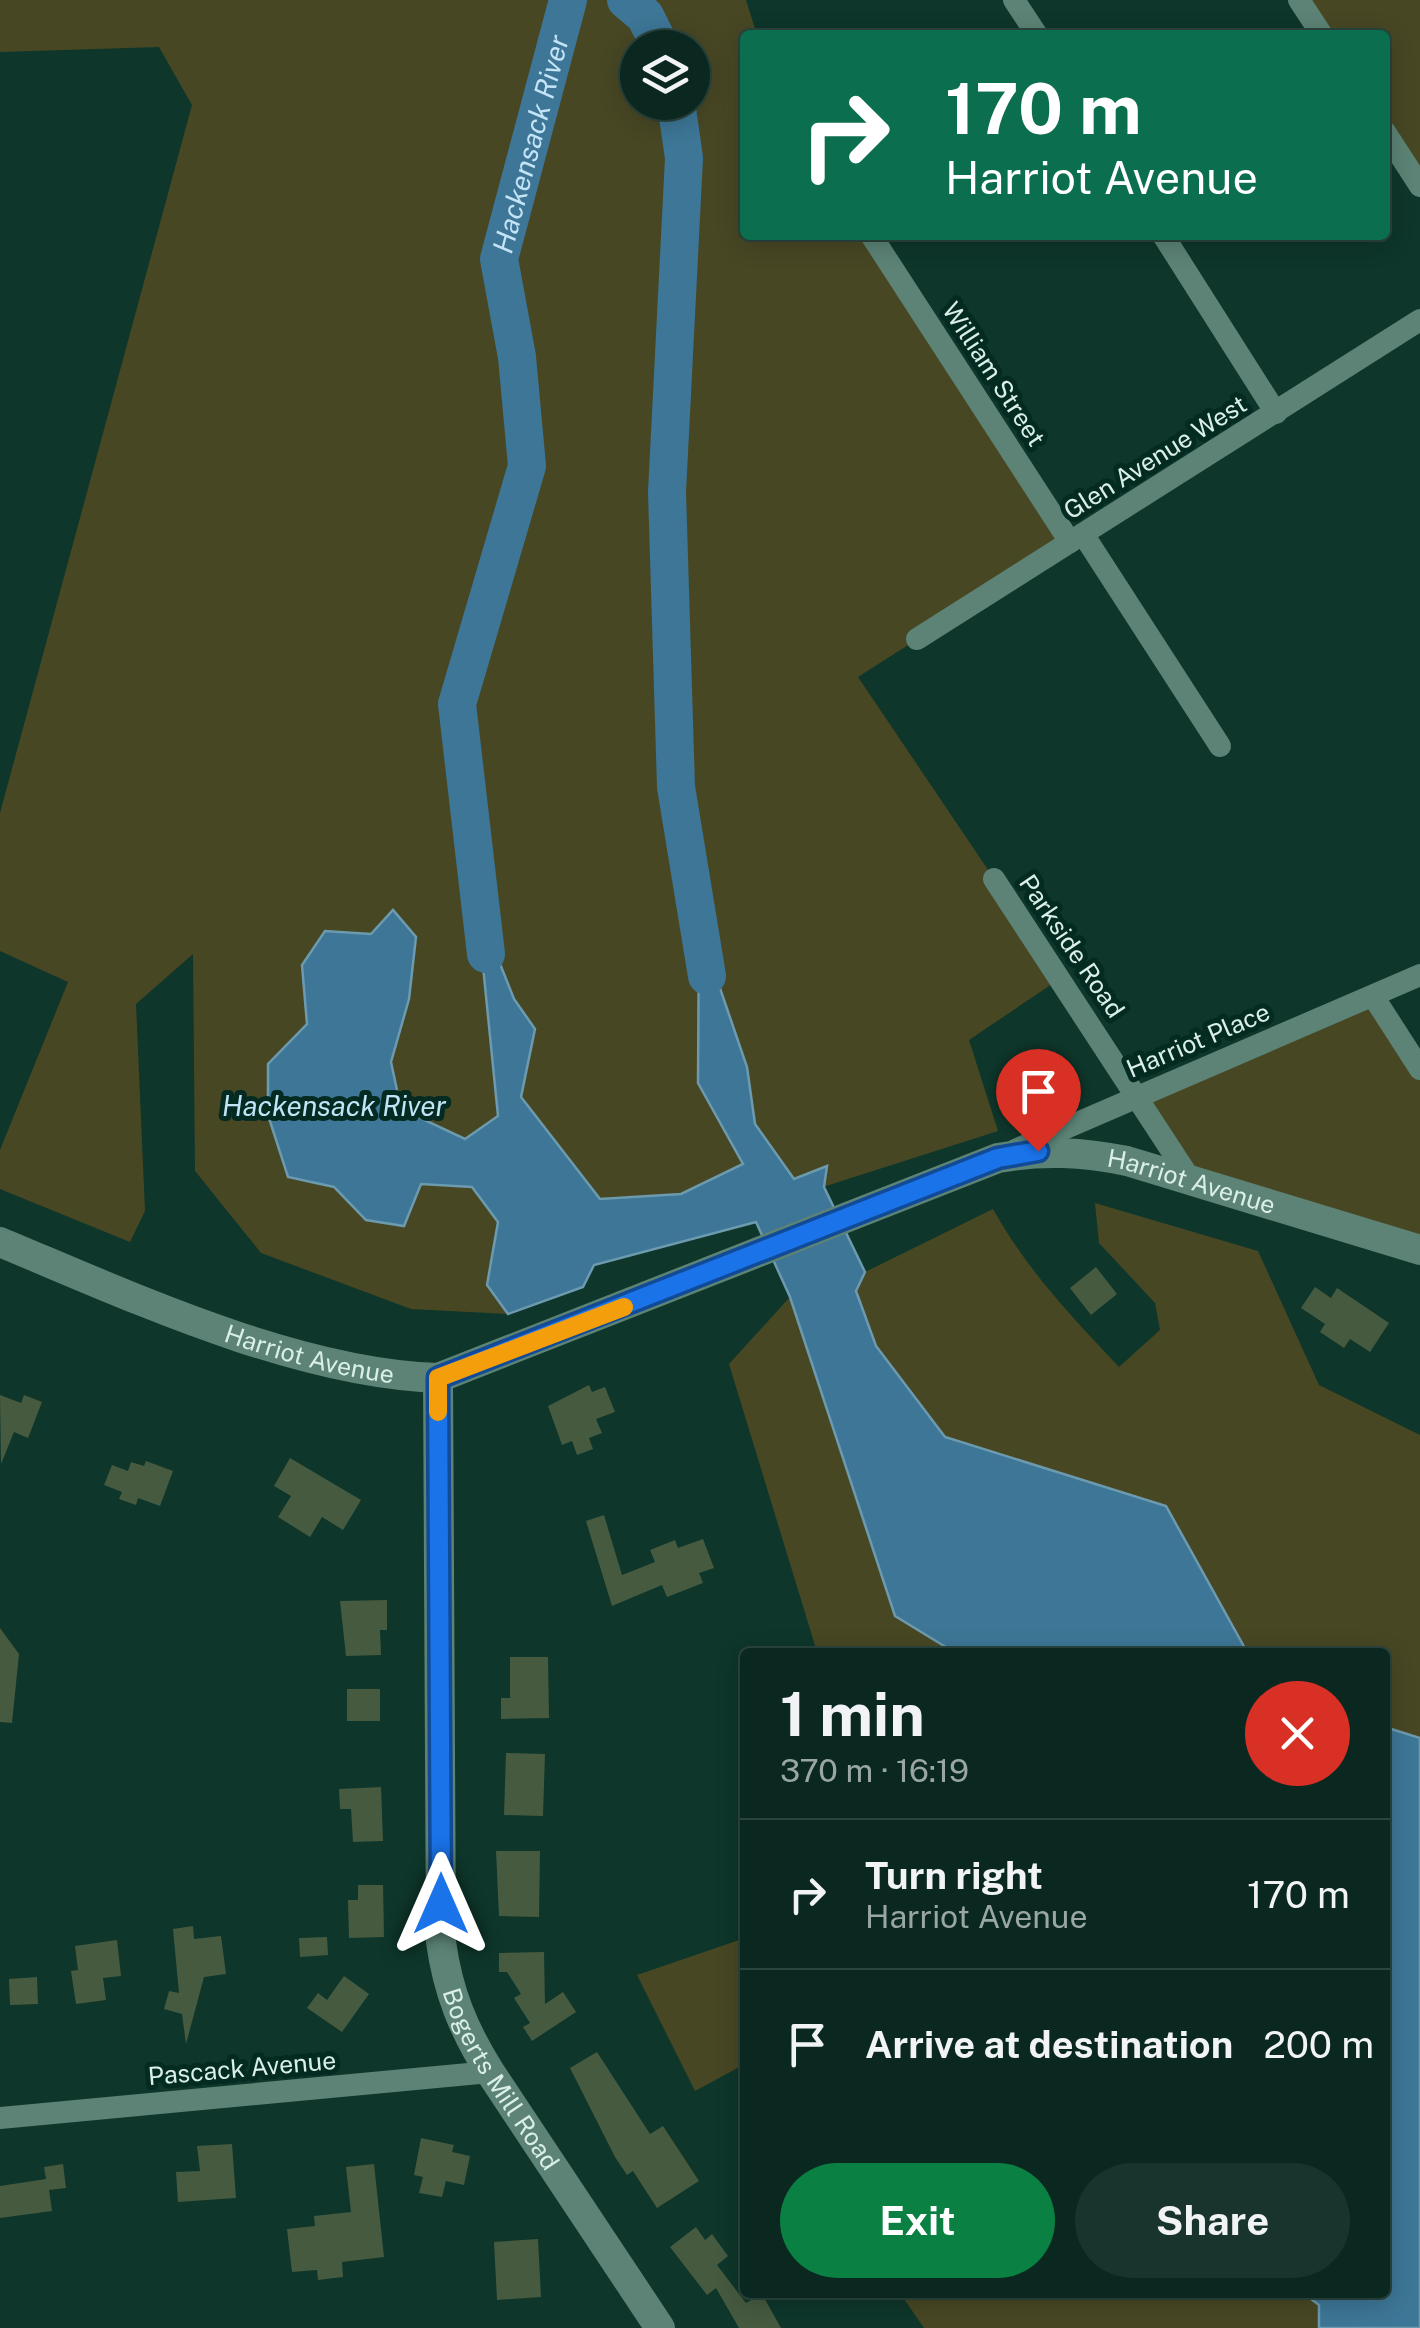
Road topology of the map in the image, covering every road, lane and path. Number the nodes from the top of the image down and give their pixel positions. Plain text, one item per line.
1 (1014, 0) edge
2 (1300, 0) edge
3 (1033, 30) edge
4 (1319, 30) edge
5 (1390, 140) edge
6 (1420, 186) edge
7 (874, 240) edge
8 (1166, 240) edge
9 (1420, 320) edge
10 (1276, 414) junction
11 (1077, 538) junction
12 (917, 639) dead end
13 (1220, 746) dead end
14 (994, 879) dead end
15 (1420, 975) edge
16 (1373, 996) junction
17 (1420, 1069) edge
18 (1139, 1094) junction
19 (998, 1158) junction
20 (1192, 1182) junction
21 (0, 1242) edge
22 (1420, 1250) edge
23 (438, 1378) junction
24 (490, 2072) junction
25 (0, 2118) edge
26 (660, 2328) edge

1 - 3 street
2 - 4 street
5 - 6 street
7 - 11 street, William Street
8 - 10 street
9 - 10 street, Glen Avenue West
10 - 11 street, Glen Avenue West
11 - 12 street, Glen Avenue West
11 - 13 street, William Street
14 - 18 street, Parkside Road
15 - 16 street, Harriot Place
16 - 17 street
16 - 18 street, Harriot Place
18 - 19 street, Harriot Place
18 - 20 street, Parkside Road
19 - 20 street, Harriot Avenue
19 - 23 street, Harriot Avenue
20 - 22 street, Harriot Avenue
21 - 23 street, Harriot Avenue
23 - 24 street, Bogerts Mill Road
24 - 25 street, Pascack Avenue
24 - 26 street, Bogerts Mill Road

